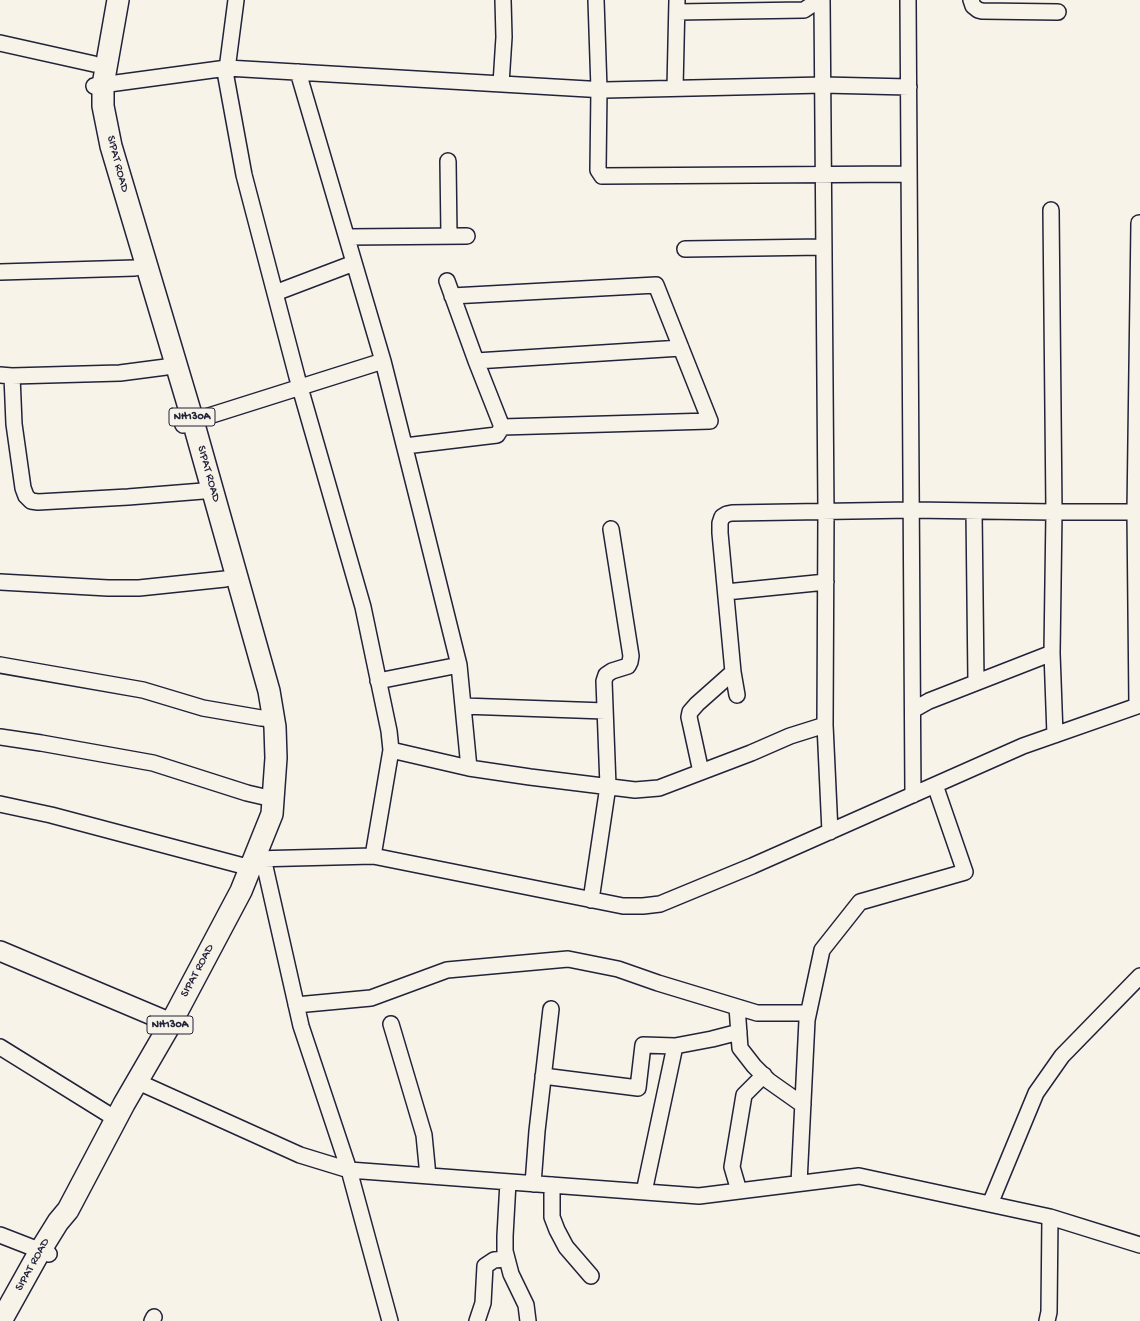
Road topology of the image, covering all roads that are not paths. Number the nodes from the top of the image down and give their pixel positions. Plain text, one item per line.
1 (106, 0) edge
2 (118, 0) edge
3 (236, 0) edge
4 (503, 0) edge
5 (596, 0) edge
6 (820, 0) edge
7 (908, 0) edge
8 (971, 0) edge
9 (677, 6) edge
10 (1058, 12) dead end
11 (0, 43) edge
12 (94, 64) junction
13 (228, 68) junction
14 (298, 72) junction
15 (501, 84) junction
16 (98, 86) junction
17 (823, 86) junction
18 (909, 87) junction
19 (675, 88) junction
20 (598, 89) junction
21 (448, 161) dead end
22 (823, 174) junction
23 (908, 174) junction
24 (1051, 210) dead end
25 (1139, 223) dead end
26 (449, 236) junction
27 (466, 236) dead end
28 (347, 238) junction
29 (824, 247) junction
30 (685, 249) dead end
31 (1140, 253) edge
32 (354, 262) junction
33 (135, 268) junction
34 (0, 272) edge
35 (447, 281) dead end
36 (275, 293) junction
37 (452, 296) junction
38 (681, 348) junction
39 (383, 360) junction
40 (476, 360) junction
41 (166, 367) junction
42 (6, 376) edge
43 (300, 388) junction
44 (188, 423) junction
45 (502, 427) junction
46 (405, 446) junction
47 (202, 491) junction
48 (912, 510) junction
49 (826, 511) junction
50 (974, 511) junction
51 (1054, 512) junction
52 (1137, 512) edge
53 (611, 529) dead end
54 (225, 579) junction
55 (0, 582) edge
56 (826, 582) junction
57 (726, 592) junction
58 (1052, 653) junction
59 (0, 664) edge
60 (459, 665) junction
61 (734, 672) junction
62 (378, 682) junction
63 (976, 682) junction
64 (737, 695) dead end
65 (1139, 705) edge
66 (463, 706) junction
67 (912, 710) junction
68 (605, 711) junction
69 (268, 719) junction
70 (825, 724) junction
71 (1055, 735) junction
72 (0, 738) edge
73 (391, 750) junction
74 (469, 768) junction
75 (701, 772) junction
76 (935, 785) junction
77 (608, 786) junction
78 (913, 795) junction
79 (268, 797) junction
80 (0, 804) edge
81 (830, 832) junction
82 (373, 856) junction
83 (256, 862) junction
84 (591, 900) junction
85 (0, 951) edge
86 (1140, 976) edge
87 (296, 1005) junction
88 (737, 1007) junction
89 (551, 1008) dead end
90 (808, 1013) junction
91 (171, 1023) junction
92 (391, 1024) dead end
93 (738, 1032) junction
94 (675, 1046) junction
95 (0, 1047) edge
96 (764, 1075) junction
97 (543, 1076) junction
98 (136, 1082) junction
99 (802, 1105) junction
100 (116, 1119) junction
101 (349, 1170) junction
102 (428, 1176) junction
103 (508, 1182) junction
104 (799, 1183) junction
105 (533, 1184) junction
106 (552, 1185) junction
107 (738, 1191) junction
108 (644, 1192) junction
109 (990, 1204) junction
110 (1050, 1217) junction
111 (0, 1235) edge
112 (1140, 1245) edge
113 (44, 1253) junction
114 (506, 1259) junction
115 (591, 1276) dead end
116 (8, 1320) edge
117 (390, 1321) edge
118 (477, 1321) edge
119 (528, 1321) edge
120 (1047, 1321) edge

1 - 12 highway, SIPAT ROAD / NH130A
2 - 16 highway, SIPAT ROAD / NH130A
3 - 13 street
4 - 15 street
5 - 20 street
6 - 9 street
6 - 17 street
7 - 18 street
8 - 10 street
9 - 19 street
11 - 12 street
12 - 16 highway, SIPAT ROAD / NH130A
13 - 14 street
13 - 16 street
13 - 36 street
14 - 15 street
14 - 28 street
15 - 20 street
16 - 33 highway, SIPAT ROAD / NH130A
16 - 44 highway, SIPAT ROAD / NH130A
17 - 18 street
17 - 19 street
17 - 22 street
18 - 23 street
19 - 20 street
20 - 22 street
21 - 26 street
22 - 23 street
22 - 29 street
23 - 48 street
24 - 51 street
25 - 31 street
26 - 27 street
26 - 28 street
28 - 32 street
29 - 30 street
29 - 49 street
31 - 52 street
32 - 36 street
32 - 39 street
33 - 34 street
33 - 41 highway, SIPAT ROAD / NH130A
35 - 37 street
36 - 43 street
37 - 38 street
37 - 40 street
38 - 40 street
38 - 45 street
39 - 43 street
39 - 46 street
40 - 45 street
41 - 42 street
41 - 44 highway, SIPAT ROAD / NH130A
42 - 47 street
43 - 44 street
43 - 62 street
44 - 47 highway, SIPAT ROAD / NH130A
44 - 69 highway, SIPAT ROAD / NH130A
45 - 46 street
46 - 60 street
47 - 54 highway, SIPAT ROAD / NH130A
48 - 49 street
48 - 50 street
48 - 67 street
49 - 56 street
49 - 57 street
50 - 51 street
50 - 63 street
51 - 52 street
51 - 58 street
52 - 65 street
53 - 68 street
54 - 55 street
54 - 69 highway, SIPAT ROAD / NH130A
56 - 57 street
56 - 70 street
57 - 61 street
58 - 63 street
58 - 71 street
59 - 69 street
60 - 62 street
60 - 66 street
61 - 64 street
61 - 75 street
62 - 73 street
63 - 67 street
65 - 71 street
66 - 68 street
66 - 74 street
67 - 78 street
68 - 77 street
69 - 79 highway, SIPAT ROAD / NH130A
70 - 75 street
70 - 81 street
71 - 76 street
72 - 79 street
73 - 74 street
73 - 82 street
74 - 77 street
75 - 77 street
76 - 78 street
76 - 90 street
77 - 84 street
78 - 81 street
79 - 83 highway, SIPAT ROAD / NH130A
80 - 83 street
81 - 84 street
82 - 83 street
82 - 84 street
83 - 87 street
83 - 91 highway, SIPAT ROAD / NH130A
85 - 91 main road
86 - 109 street
87 - 88 street
87 - 101 street
88 - 90 street
88 - 93 street
89 - 97 street
90 - 99 street
91 - 98 highway, SIPAT ROAD / NH130A
92 - 102 street
93 - 94 street
93 - 96 street
94 - 97 street
94 - 108 street
95 - 100 street
96 - 99 street
96 - 107 street
97 - 105 street
98 - 100 highway, SIPAT ROAD / NH130A
98 - 101 street
99 - 104 street
100 - 113 highway, SIPAT ROAD / NH130A
101 - 102 street
101 - 117 street
102 - 103 street
103 - 105 street
103 - 114 street
104 - 107 street
104 - 109 street
105 - 106 street
106 - 108 street
106 - 115 street
107 - 108 street
109 - 110 street
110 - 112 street
110 - 120 street
111 - 113 street
113 - 116 highway, SIPAT ROAD / NH130A
114 - 118 street
114 - 119 street

